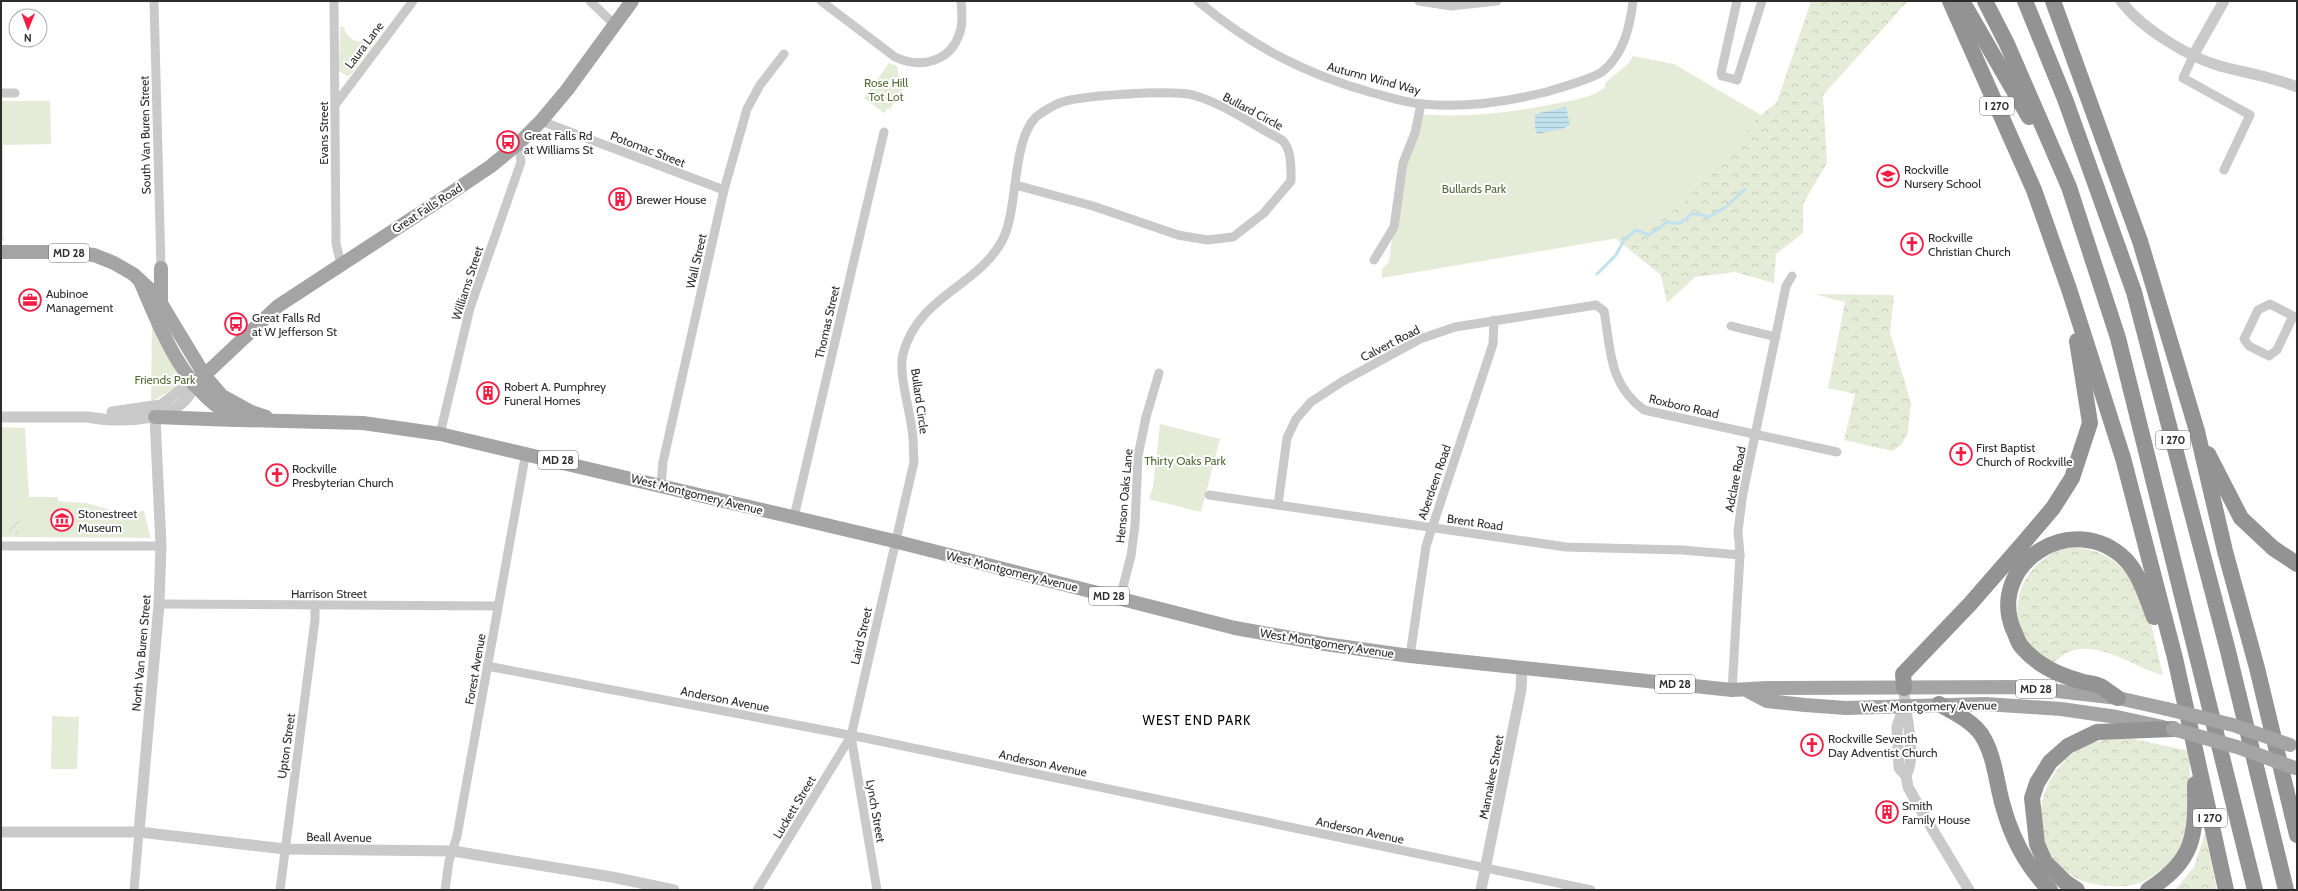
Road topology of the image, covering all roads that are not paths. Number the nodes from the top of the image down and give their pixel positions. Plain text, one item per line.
1 (154, 1) edge
2 (334, 1) edge
3 (413, 1) edge
4 (590, 1) edge
5 (632, 1) edge
6 (821, 1) edge
7 (961, 1) edge
8 (1198, 1) edge
9 (1419, 1) edge
10 (1497, 1) edge
11 (1633, 1) edge
12 (1738, 1) edge
13 (1762, 1) edge
14 (1950, 1) edge
15 (1962, 1) edge
16 (1985, 1) edge
17 (2025, 1) edge
18 (2053, 1) edge
19 (2121, 1) edge
20 (2224, 1) edge
21 (615, 25) junction
22 (784, 54) dead end
23 (2194, 54) junction
24 (2297, 87) edge
25 (1, 93) edge
26 (15, 93) dead end
27 (335, 104) junction
28 (1421, 104) junction
29 (542, 121) junction
30 (884, 132) dead end
31 (518, 143) junction
32 (2224, 170) dead end
33 (1016, 185) junction
34 (2068, 187) junction
35 (724, 190) junction
36 (1, 252) edge
37 (1374, 260) dead end
38 (341, 264) junction
39 (160, 268) junction
40 (1792, 276) dead end
41 (136, 278) junction
42 (2069, 289) junction
43 (161, 303) junction
44 (1596, 305) joint
45 (2295, 317) edge
46 (1494, 320) junction
47 (1731, 326) dead end
48 (1776, 337) junction
49 (1159, 373) dead end
50 (199, 381) junction
51 (1, 417) edge
52 (88, 417) junction
53 (155, 417) junction
54 (238, 420) junction
55 (281, 422) junction
56 (2197, 431) junction
57 (440, 434) junction
58 (1756, 435) junction
59 (526, 452) junction
60 (1837, 452) dead end
61 (661, 485) junction
62 (1209, 495) dead end
63 (1278, 505) junction
64 (794, 517) junction
65 (1431, 528) junction
66 (894, 541) junction
67 (1, 546) edge
68 (161, 546) junction
69 (1740, 555) junction
70 (2297, 564) edge
71 (1120, 598) junction
72 (159, 604) junction
73 (316, 605) junction
74 (498, 606) junction
75 (1410, 656) junction
76 (487, 666) junction
77 (1522, 668) junction
78 (2180, 682) junction
79 (1904, 688) junction
80 (1732, 690) junction
81 (1748, 691) junction
82 (2118, 698) junction
83 (1939, 704) junction
84 (1904, 706) junction
85 (2173, 730) junction
86 (851, 736) junction
87 (2194, 746) junction
88 (2293, 746) edge
89 (2296, 768) edge
90 (1, 832) edge
91 (139, 832) junction
92 (2297, 836) edge
93 (285, 849) junction
94 (453, 851) junction
95 (1486, 868) junction
96 (134, 890) edge
97 (280, 890) edge
98 (445, 890) edge
99 (674, 890) edge
100 (757, 890) edge
101 (877, 890) edge
102 (1481, 890) edge
103 (1591, 890) edge
104 (1969, 890) edge
105 (2050, 890) edge
106 (2077, 890) edge
107 (2148, 890) edge
108 (2226, 890) edge
109 (2254, 890) edge
110 (2286, 890) edge

1 - 39 street, South Van Buren Street
2 - 27 street, Evans Street
3 - 27 street, Laura Lane
4 - 21 street
5 - 21 main road, Great Falls Road
6 - 7 street
8 - 28 street, Autumn Wind Way
9 - 10 street
11 - 28 street, Autumn Wind Way
12 - 13 street
14 - 42 highway, I 270
15 - 34 highway
16 - 34 highway, I 270
17 - 110 highway, I 270
18 - 56 highway, I 270
19 - 23 street
20 - 23 street
21 - 29 main road, Great Falls Road
22 - 35 street, Wall Street
23 - 24 street
23 - 32 street
25 - 26 street
27 - 38 street, Evans Street
28 - 37 street
29 - 31 main road, Great Falls Road
29 - 35 street, Potomac Street
30 - 64 street, Thomas Street
31 - 38 main road, Great Falls Road
31 - 57 street, Williams Street
33 - 33 street, Bullard Circle
33 - 66 street, Bullard Circle
34 - 109 highway, I 270
35 - 61 street, Wall Street
36 - 41 main road, MD 28
38 - 50 main road, Great Falls Road
39 - 41 main road
39 - 43 main road
40 - 48 street, Adclare Road
41 - 43 main road, MD 28
41 - 50 main road, MD 28
42 - 78 highway, I 270
42 - 79 highway
43 - 50 main road, MD 28
44 - 46 street, Calvert Road
44 - 58 street, Roxboro Road
45 - 45 street
46 - 63 street, Calvert Road
46 - 65 street, Aberdeen Road
47 - 48 street
48 - 58 street, Adclare Road
49 - 71 street, Henson Oaks Lane
50 - 52 street
50 - 53 street
50 - 54 main road, MD 28
50 - 55 main road, MD 28
51 - 52 street
52 - 53 street
53 - 54 main road
53 - 68 street, North Van Buren Street
54 - 55 main road, MD 28
55 - 57 main road, West Montgomery Avenue / MD 28
56 - 70 highway
56 - 92 highway, I 270
57 - 59 main road, West Montgomery Avenue / MD 28
58 - 60 street, Roxboro Road
58 - 69 street, Adclare Road
59 - 61 main road, West Montgomery Avenue / MD 28
59 - 74 street, Forest Avenue
61 - 64 main road, West Montgomery Avenue / MD 28
62 - 63 street, Brent Road
63 - 65 street, Brent Road
64 - 66 main road, West Montgomery Avenue / MD 28
65 - 69 street, Brent Road
65 - 75 street, Aberdeen Road
66 - 71 main road, West Montgomery Avenue / MD 28
66 - 86 street, Laird Street
67 - 68 street
68 - 72 street, North Van Buren Street
69 - 80 street, Adclare Road
71 - 75 main road, West Montgomery Avenue / MD 28
72 - 73 street, Harrison Street
72 - 91 street, North Van Buren Street
73 - 74 street, Harrison Street
73 - 93 street, Upton Street
74 - 76 street, Forest Avenue
75 - 77 main road, West Montgomery Avenue / MD 28
76 - 86 street, Anderson Avenue
76 - 94 street, Forest Avenue
77 - 80 main road, West Montgomery Avenue / MD 28
77 - 95 street, Mannakee Street
78 - 82 highway
78 - 87 highway, I 270
79 - 81 main road, West Montgomery Avenue / MD 28
79 - 82 main road, West Montgomery Avenue / MD 28
79 - 84 street
80 - 81 main road, West Montgomery Avenue / MD 28
81 - 84 main road, West Montgomery Avenue / MD 28
82 - 88 main road, West Montgomery Avenue / MD 28, bridge
83 - 84 main road, West Montgomery Avenue / MD 28
83 - 85 main road, West Montgomery Avenue / MD 28
83 - 105 highway
84 - 104 street
85 - 89 main road, West Montgomery Avenue / MD 28, bridge
85 - 106 highway
86 - 95 street, Anderson Avenue
86 - 100 street, Luckett Street
86 - 101 street, Lynch Street
87 - 107 highway
87 - 108 highway, I 270
90 - 91 street, Beall Avenue
91 - 93 street, Beall Avenue
91 - 96 street, North Van Buren Street
93 - 94 street, Beall Avenue
93 - 97 street, Upton Street
94 - 98 street, Forest Avenue
94 - 99 street, Beall Avenue
95 - 102 street, Mannakee Street
95 - 103 street, Anderson Avenue

